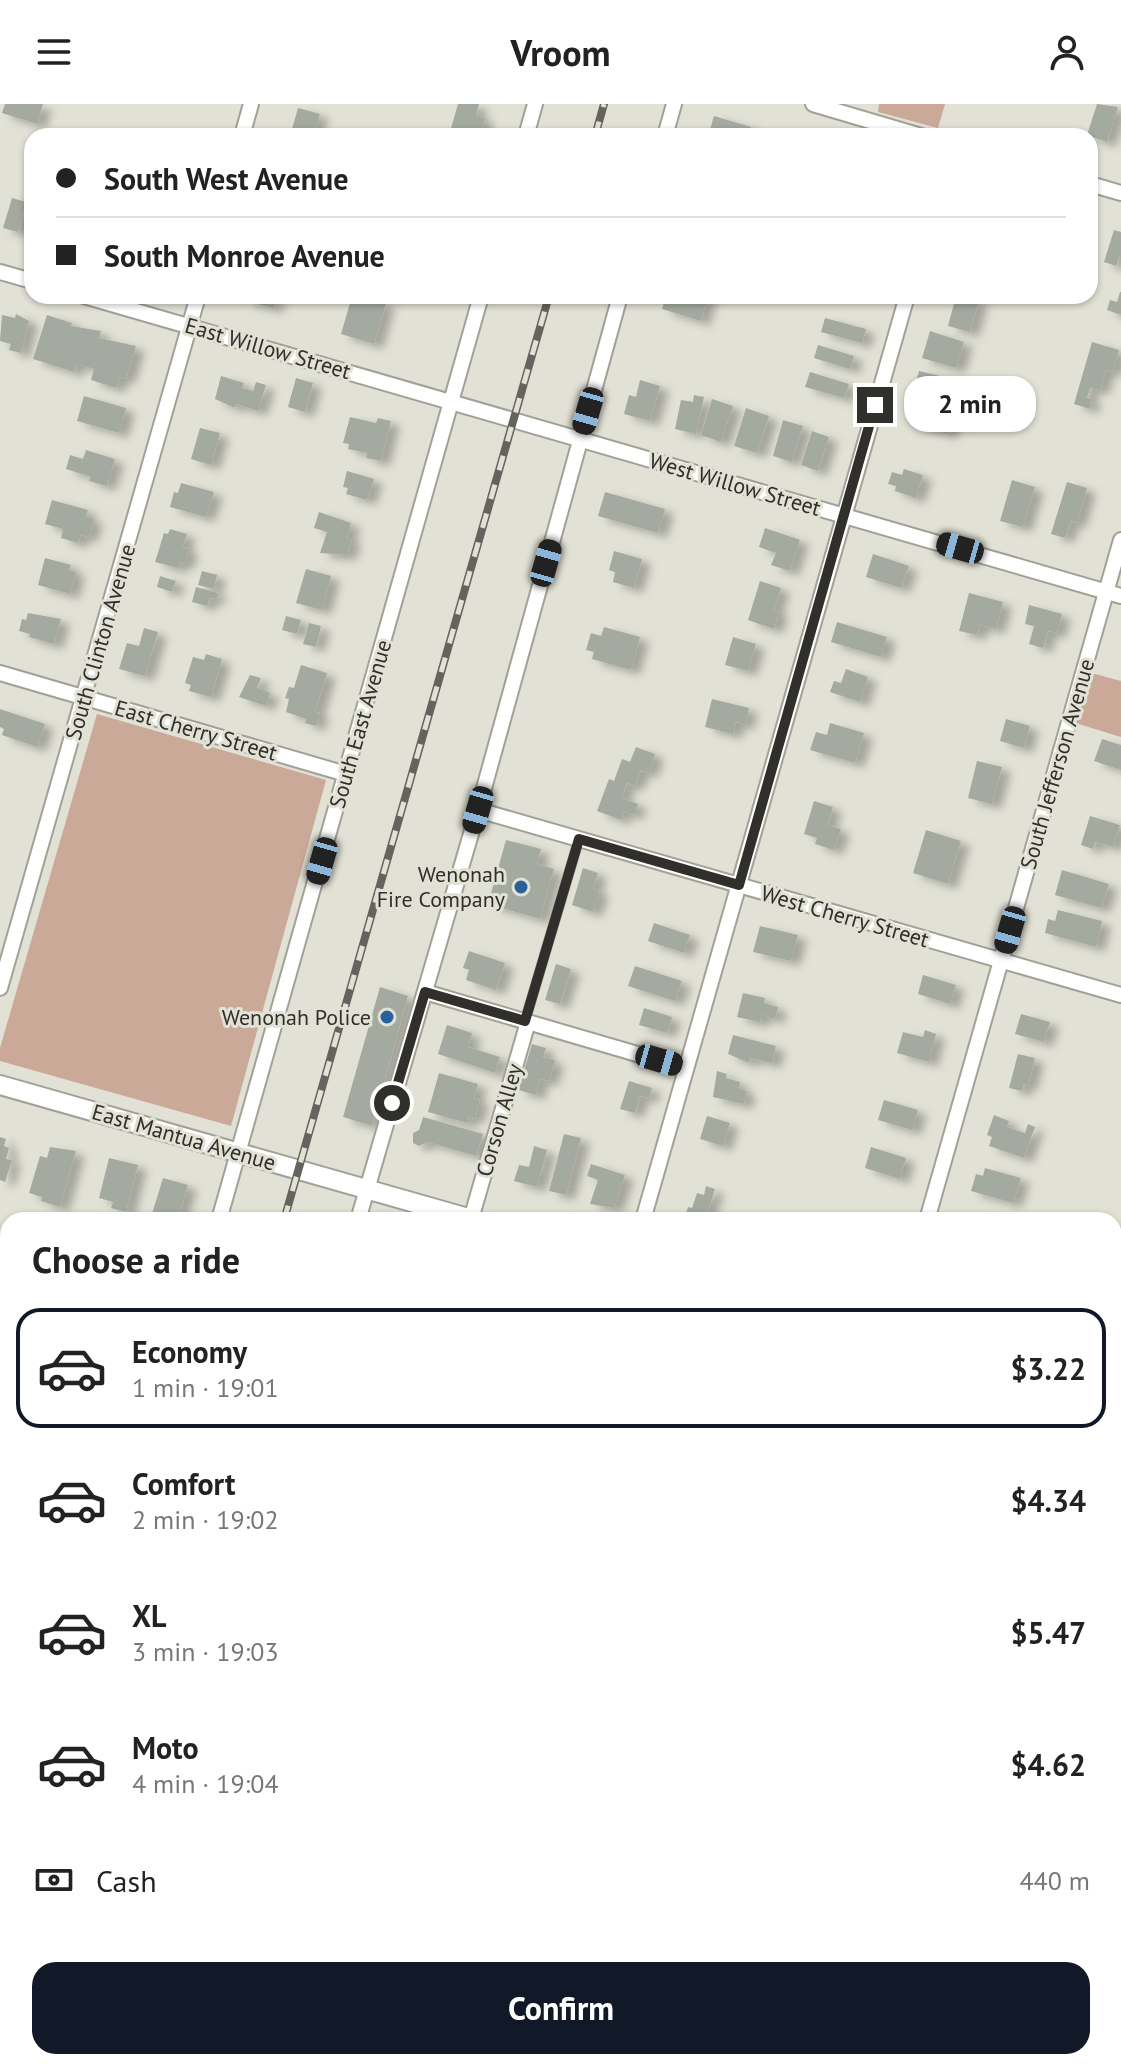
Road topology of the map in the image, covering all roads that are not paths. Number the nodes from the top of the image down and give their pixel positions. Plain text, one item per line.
1 (251, 104) edge
2 (535, 104) edge
3 (674, 104) edge
4 (813, 104) edge
5 (244, 128) edge
6 (528, 128) edge
7 (667, 128) edge
8 (894, 128) edge
9 (1098, 186) edge
10 (1121, 193) edge
11 (0, 272) edge
12 (24, 279) edge
13 (112, 304) edge
14 (196, 304) edge
15 (479, 304) edge
16 (618, 304) edge
17 (905, 304) edge
18 (190, 326) junction
19 (452, 401) junction
20 (580, 440) junction
21 (844, 514) junction
22 (1121, 540) edge
23 (1114, 594) edge
24 (0, 673) edge
25 (84, 697) junction
26 (346, 774) junction
27 (478, 810) junction
28 (579, 839) junction
29 (739, 885) junction
30 (1001, 961) junction
31 (0, 988) edge
32 (425, 992) junction
33 (1121, 995) edge
34 (527, 1021) junction
35 (685, 1068) junction
36 (0, 1085) edge
37 (239, 1153) junction
38 (367, 1190) junction
39 (221, 1212) edge
40 (360, 1212) edge
41 (445, 1212) edge
42 (475, 1212) edge
43 (645, 1212) edge
44 (929, 1212) edge

1 - 5 street
2 - 6 street
3 - 7 street
4 - 8 street
9 - 10 street
11 - 12 street
13 - 18 street, East Willow Street
14 - 18 street, South Clinton Avenue
15 - 19 street, South East Avenue
16 - 20 street
17 - 21 street
18 - 19 street, East Willow Street
18 - 25 street, South Clinton Avenue
19 - 20 street, East Willow Street
19 - 26 street, South East Avenue
20 - 21 street, West Willow Street
20 - 27 street
21 - 23 street, West Willow Street
21 - 29 street
22 - 23 street, South Jefferson Avenue
23 - 30 street, South Jefferson Avenue
24 - 25 street, East Cherry Street
25 - 26 street, East Cherry Street
25 - 31 street, South Clinton Avenue
26 - 37 street, South East Avenue
27 - 28 street, West Cherry Street
27 - 32 street
28 - 29 street, West Cherry Street
28 - 34 lane
29 - 30 street, West Cherry Street
29 - 35 street
30 - 33 street, West Cherry Street
30 - 44 street, South Jefferson Avenue
32 - 34 street
32 - 38 street
34 - 35 street
34 - 42 street, Corson Alley
35 - 43 street
36 - 37 street, East Mantua Avenue
37 - 38 street, East Mantua Avenue
37 - 39 street, South East Avenue
38 - 40 street
38 - 41 street, East Mantua Avenue

